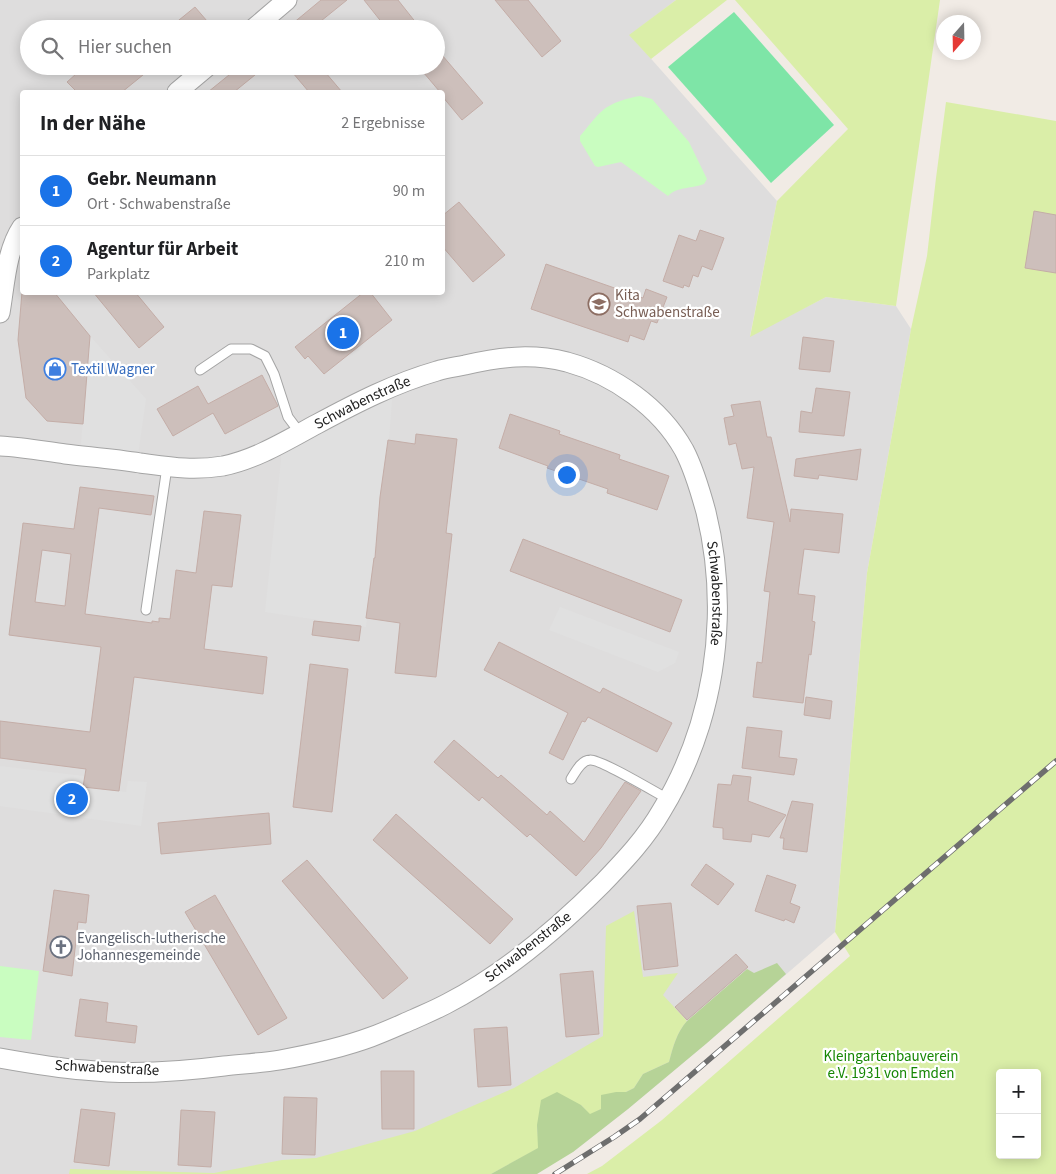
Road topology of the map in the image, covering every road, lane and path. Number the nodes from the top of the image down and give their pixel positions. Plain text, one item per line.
1 (287, 0) edge
2 (264, 20) edge
3 (197, 75) edge
4 (178, 90) edge
5 (20, 230) edge
6 (0, 313) edge
7 (200, 370) dead end
8 (300, 433) junction
9 (0, 446) edge
10 (167, 467) junction
11 (146, 610) dead end
12 (571, 779) dead end
13 (668, 799) junction
14 (0, 1058) edge

1 - 2 street
3 - 4 street
5 - 6 street
7 - 8 lane
8 - 10 street, Schwabenstraße
8 - 13 street, Schwabenstraße
9 - 10 street, Schwabenstraße
10 - 11 lane
12 - 13 lane
13 - 14 street, Schwabenstraße

